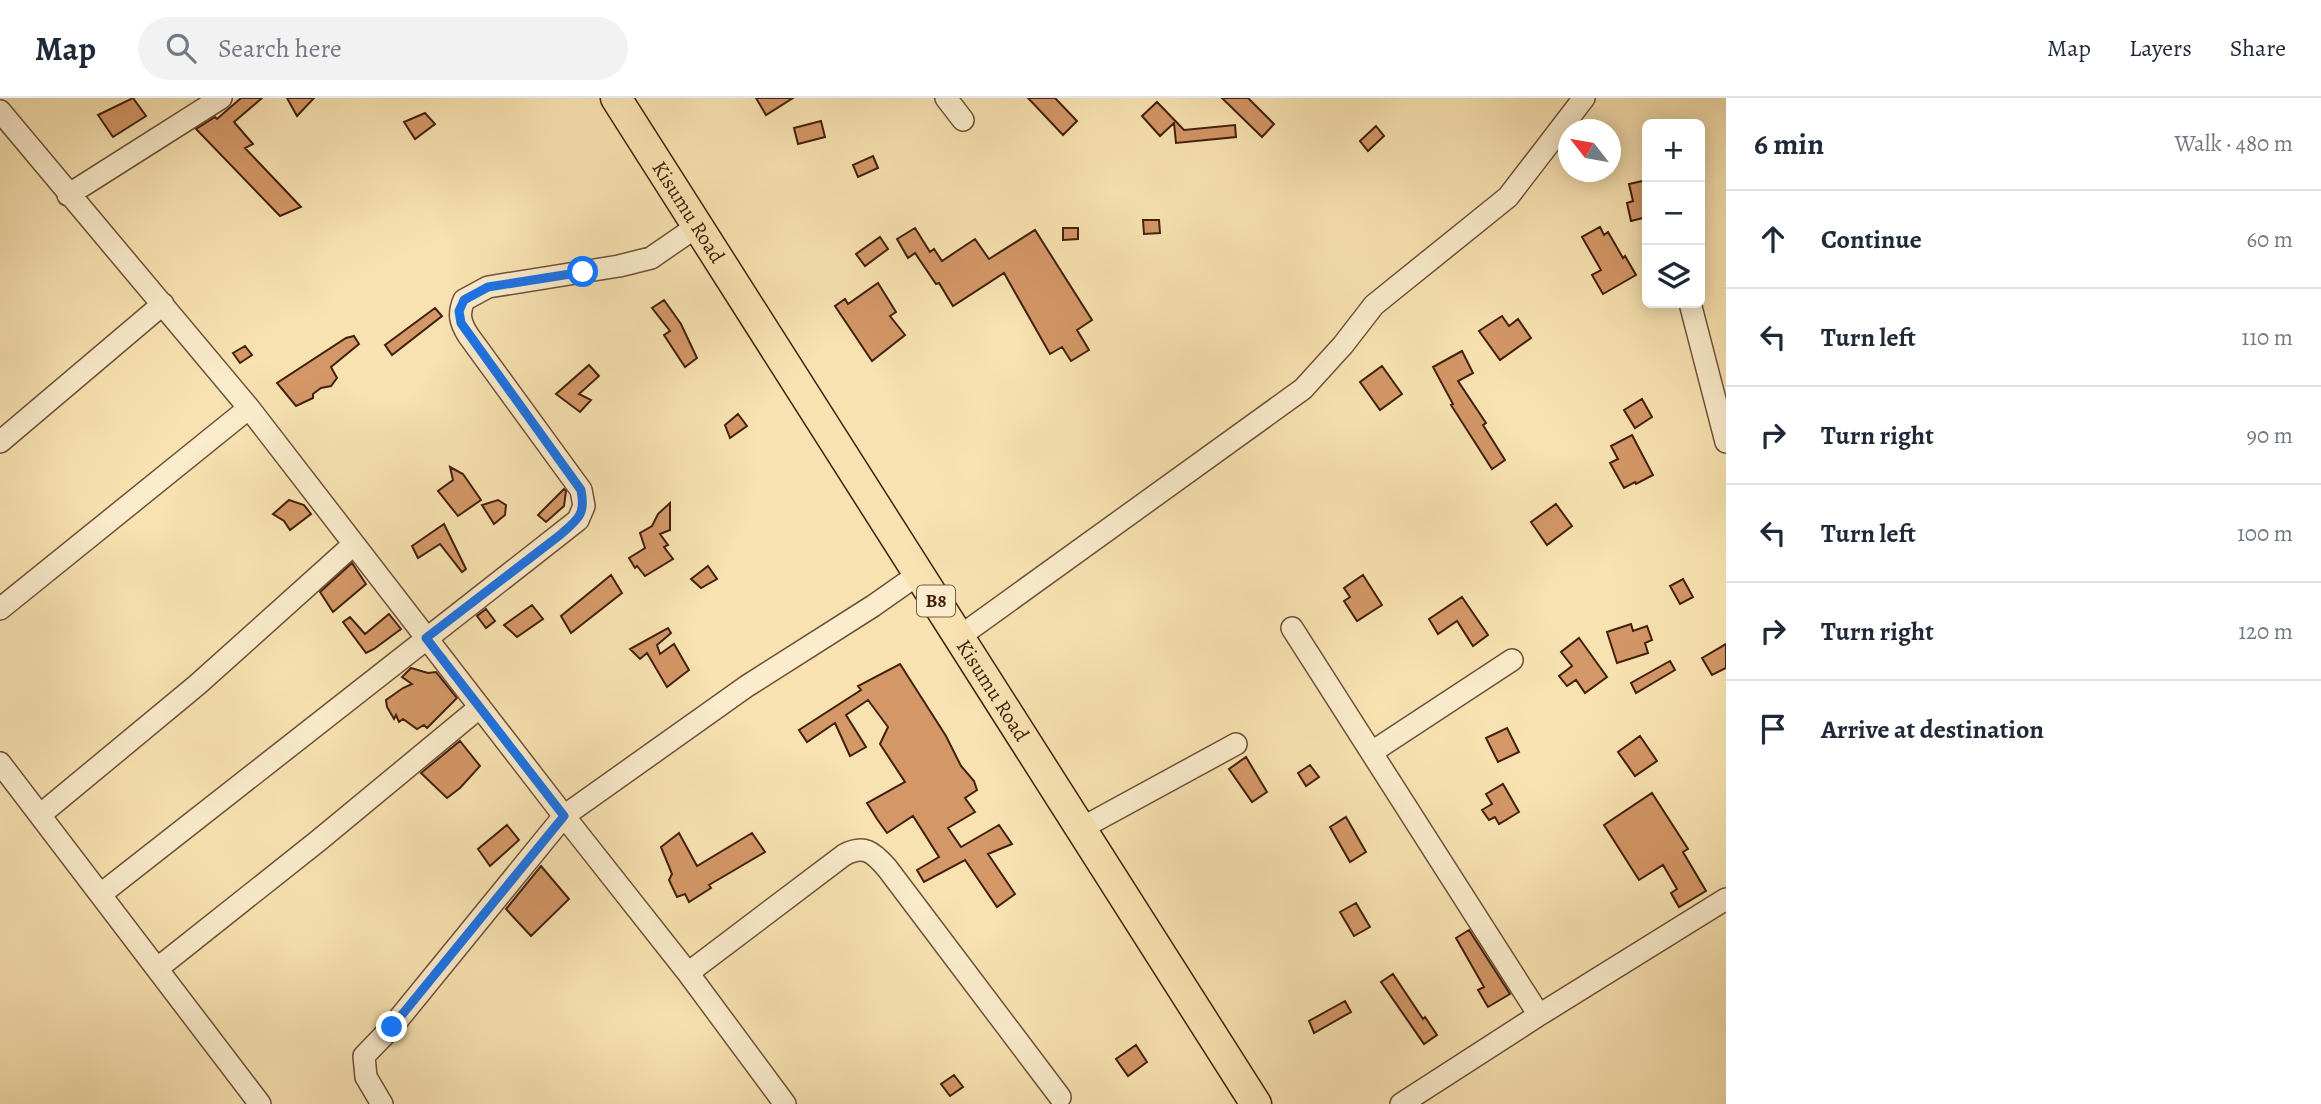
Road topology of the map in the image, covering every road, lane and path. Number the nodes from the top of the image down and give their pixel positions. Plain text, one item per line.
1 (221, 98) edge
2 (616, 98) edge
3 (946, 98) edge
4 (1584, 98) edge
5 (0, 111) edge
6 (963, 120) dead end
7 (68, 195) junction
8 (699, 225) junction
9 (163, 304) junction
10 (1691, 308) edge
11 (249, 408) junction
12 (0, 442) edge
13 (1726, 442) edge
14 (354, 544) junction
15 (920, 573) junction
16 (0, 609) edge
17 (1292, 628) dead end
18 (959, 637) junction
19 (426, 638) junction
20 (1512, 660) dead end
21 (480, 707) junction
22 (1236, 744) dead end
23 (1372, 752) junction
24 (0, 763) edge
25 (40, 815) junction
26 (564, 816) junction
27 (1080, 828) junction
28 (101, 894) junction
29 (1726, 900) edge
30 (158, 968) junction
31 (688, 973) junction
32 (1539, 1015) junction
33 (1060, 1097) dead end
34 (260, 1104) edge
35 (382, 1104) edge
36 (785, 1104) edge
37 (1256, 1104) edge
38 (1401, 1104) edge

1 - 7 street
2 - 8 highway, Kisumu Road / B8
3 - 6 street
4 - 18 street
5 - 7 street
7 - 9 street
8 - 15 highway, Kisumu Road / B8
8 - 19 street
9 - 11 street
9 - 12 street
10 - 13 street
11 - 14 street
11 - 16 street
14 - 19 street
14 - 25 street
15 - 18 highway, Kisumu Road / B8
15 - 26 street
17 - 23 street
18 - 27 highway, Kisumu Road / B8
19 - 21 street
19 - 28 street
20 - 23 street
21 - 26 street
21 - 30 street
22 - 27 street
23 - 32 street
24 - 25 street
25 - 28 street
26 - 31 street
26 - 35 street
27 - 37 highway, Kisumu Road / B8
28 - 30 street
29 - 32 street
30 - 34 street
31 - 33 street
31 - 36 street
32 - 38 street

